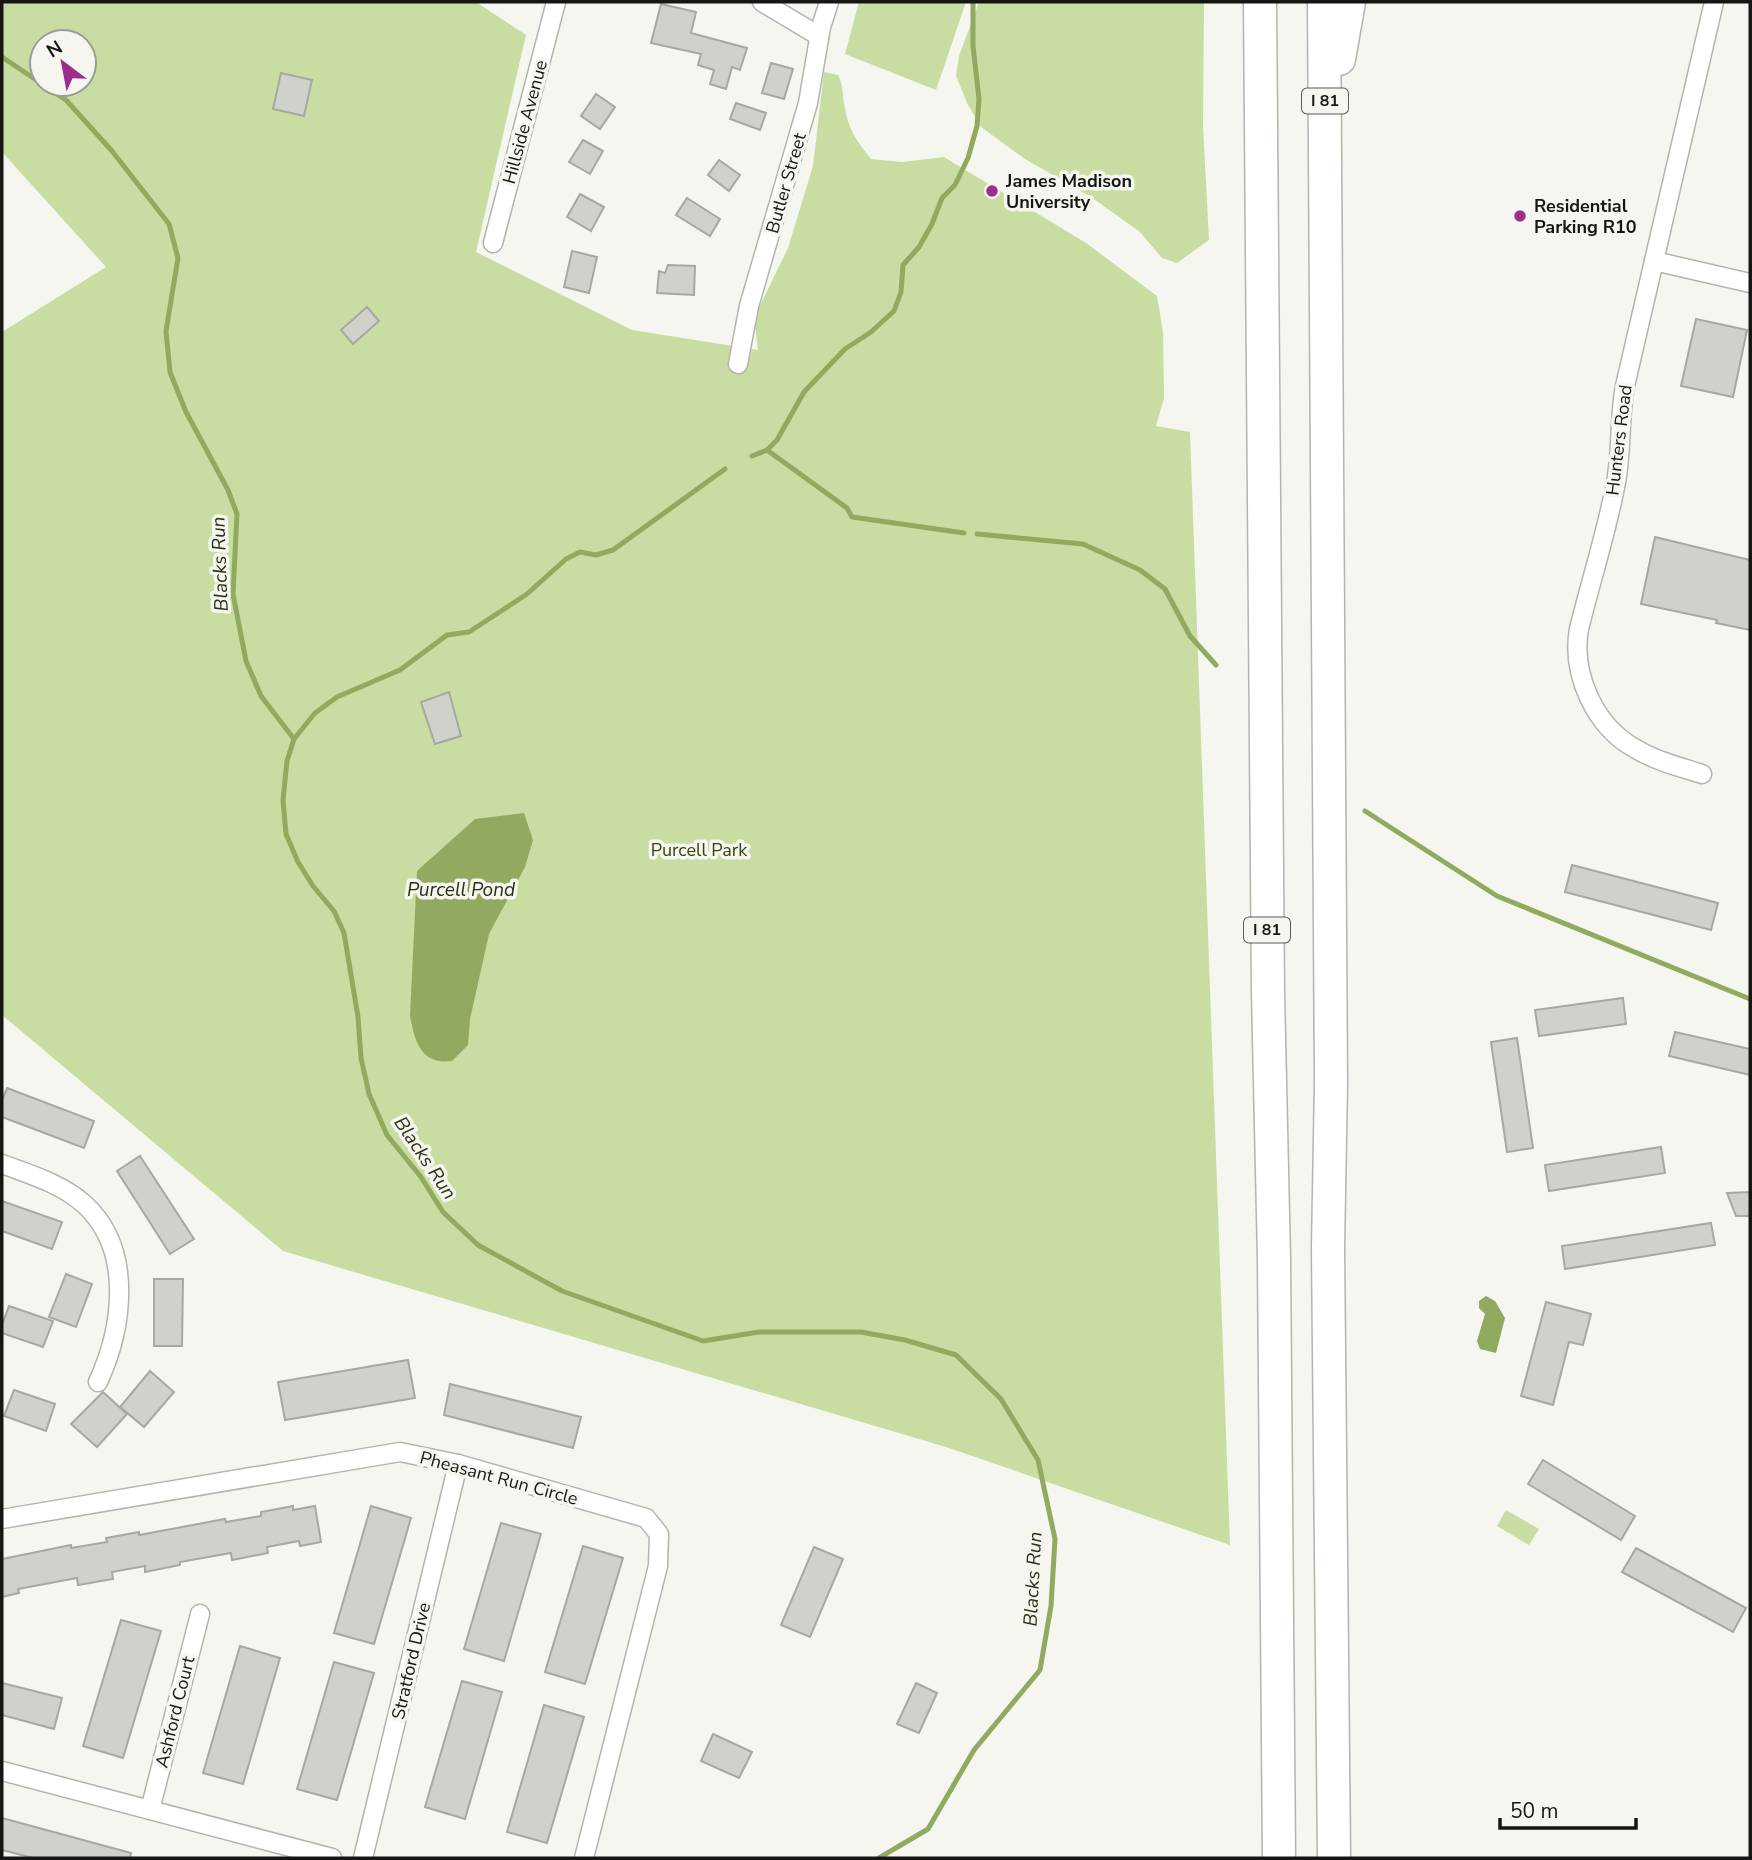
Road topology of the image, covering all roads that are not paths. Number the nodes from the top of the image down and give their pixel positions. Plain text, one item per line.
1 (556, 2) edge
2 (762, 2) edge
3 (829, 2) edge
4 (1260, 2) edge
5 (1324, 2) edge
6 (1349, 2) edge
7 (1714, 2) edge
8 (819, 36) junction
9 (1325, 199) junction
10 (493, 243) dead end
11 (1654, 261) junction
12 (1750, 283) edge
13 (738, 363) dead end
14 (1702, 774) dead end
15 (2, 1164) edge
16 (98, 1382) dead end
17 (458, 1464) junction
18 (2, 1519) edge
19 (200, 1614) dead end
20 (2, 1771) edge
21 (150, 1810) junction
22 (332, 1858) edge
23 (363, 1858) edge
24 (584, 1858) edge
25 (1279, 1858) edge
26 (1334, 1858) edge

1 - 10 street, Hillside Avenue
2 - 8 street
3 - 8 street, Butler Street
4 - 25 highway, I 81
5 - 9 highway, I 81
6 - 9 highway
7 - 11 street, Hunters Road
8 - 13 street, Butler Street
9 - 26 highway, I 81
11 - 12 street
11 - 14 street, Hunters Road
15 - 16 street
17 - 18 street, Pheasant Run Circle
17 - 23 street, Stratford Drive
17 - 24 street, Pheasant Run Circle
19 - 21 street, Ashford Court
20 - 21 street
21 - 22 street

